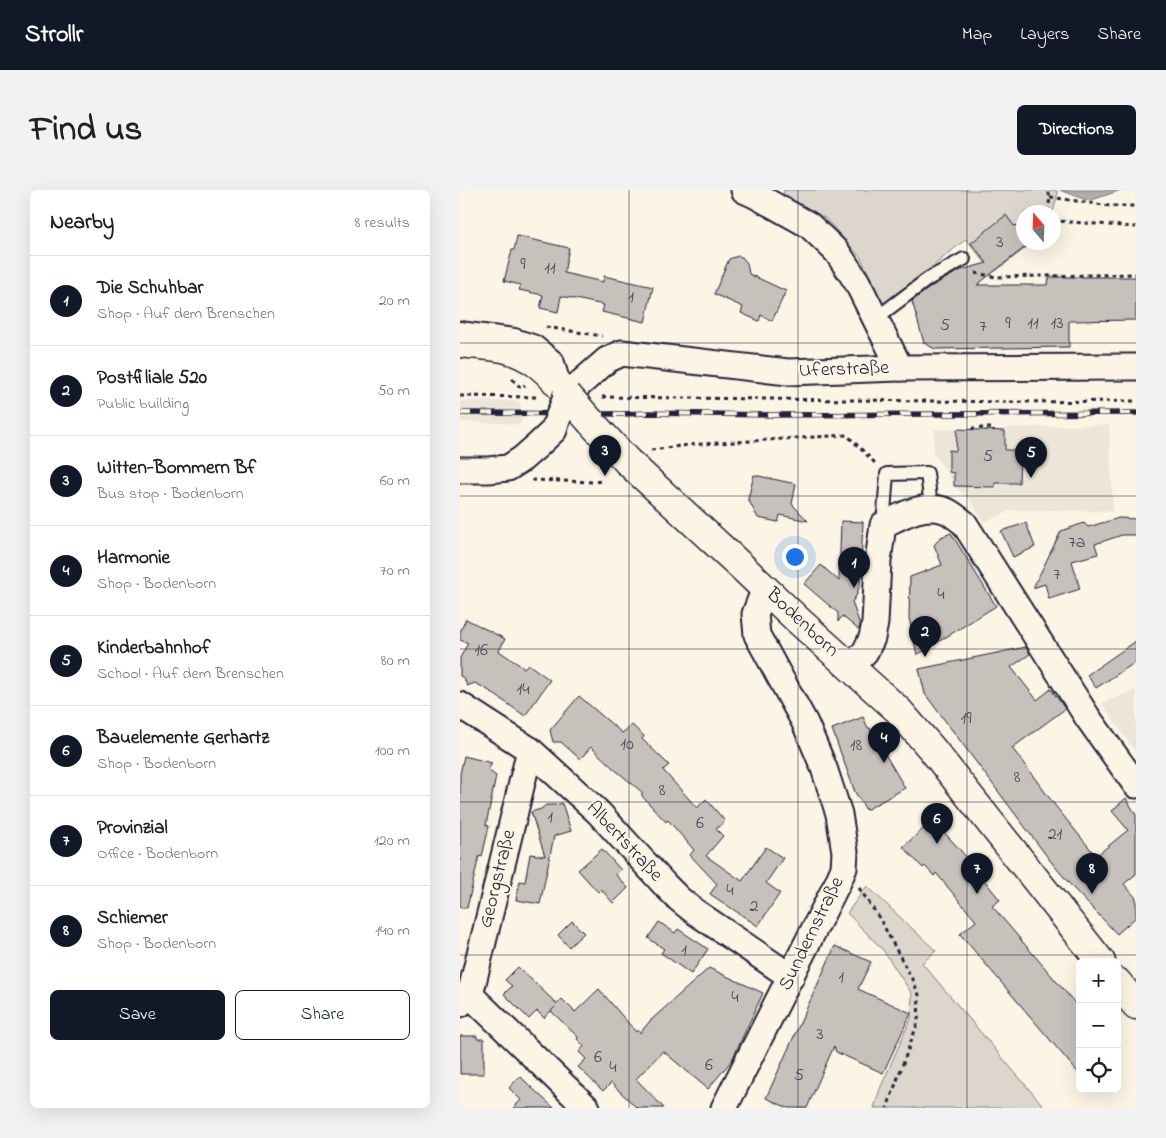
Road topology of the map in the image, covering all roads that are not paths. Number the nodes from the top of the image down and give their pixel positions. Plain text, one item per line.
1 (744, 190) edge
2 (964, 259) dead end
3 (875, 319) junction
4 (460, 328) edge
5 (460, 343) edge
6 (1136, 367) edge
7 (900, 368) junction
8 (568, 387) junction
9 (460, 470) edge
10 (938, 509) junction
11 (883, 525) junction
12 (765, 588) junction
13 (850, 667) junction
14 (460, 704) edge
15 (530, 750) junction
16 (1136, 785) edge
17 (1098, 958) edge
18 (791, 977) junction
19 (1121, 987) edge
20 (465, 999) edge
21 (1136, 1005) edge
22 (587, 1108) edge
23 (724, 1108) edge

1 - 3 street
2 - 3 lane
3 - 7 street
4 - 8 lane
5 - 8 main road, Bodenborn
6 - 7 street, Uferstraße
7 - 8 street, Uferstraße
8 - 9 street, bridge
8 - 12 main road, Bodenborn, bridge
10 - 11 street
10 - 11 lane
10 - 16 street
11 - 13 street
12 - 13 main road, Bodenborn
12 - 18 street, Sundernstraße
13 - 17 main road, Bodenborn
14 - 15 street, Albertstraße
15 - 18 street, Albertstraße
15 - 20 street, Georgstraße
18 - 23 street, Sundernstraße
19 - 21 main road
20 - 22 street

